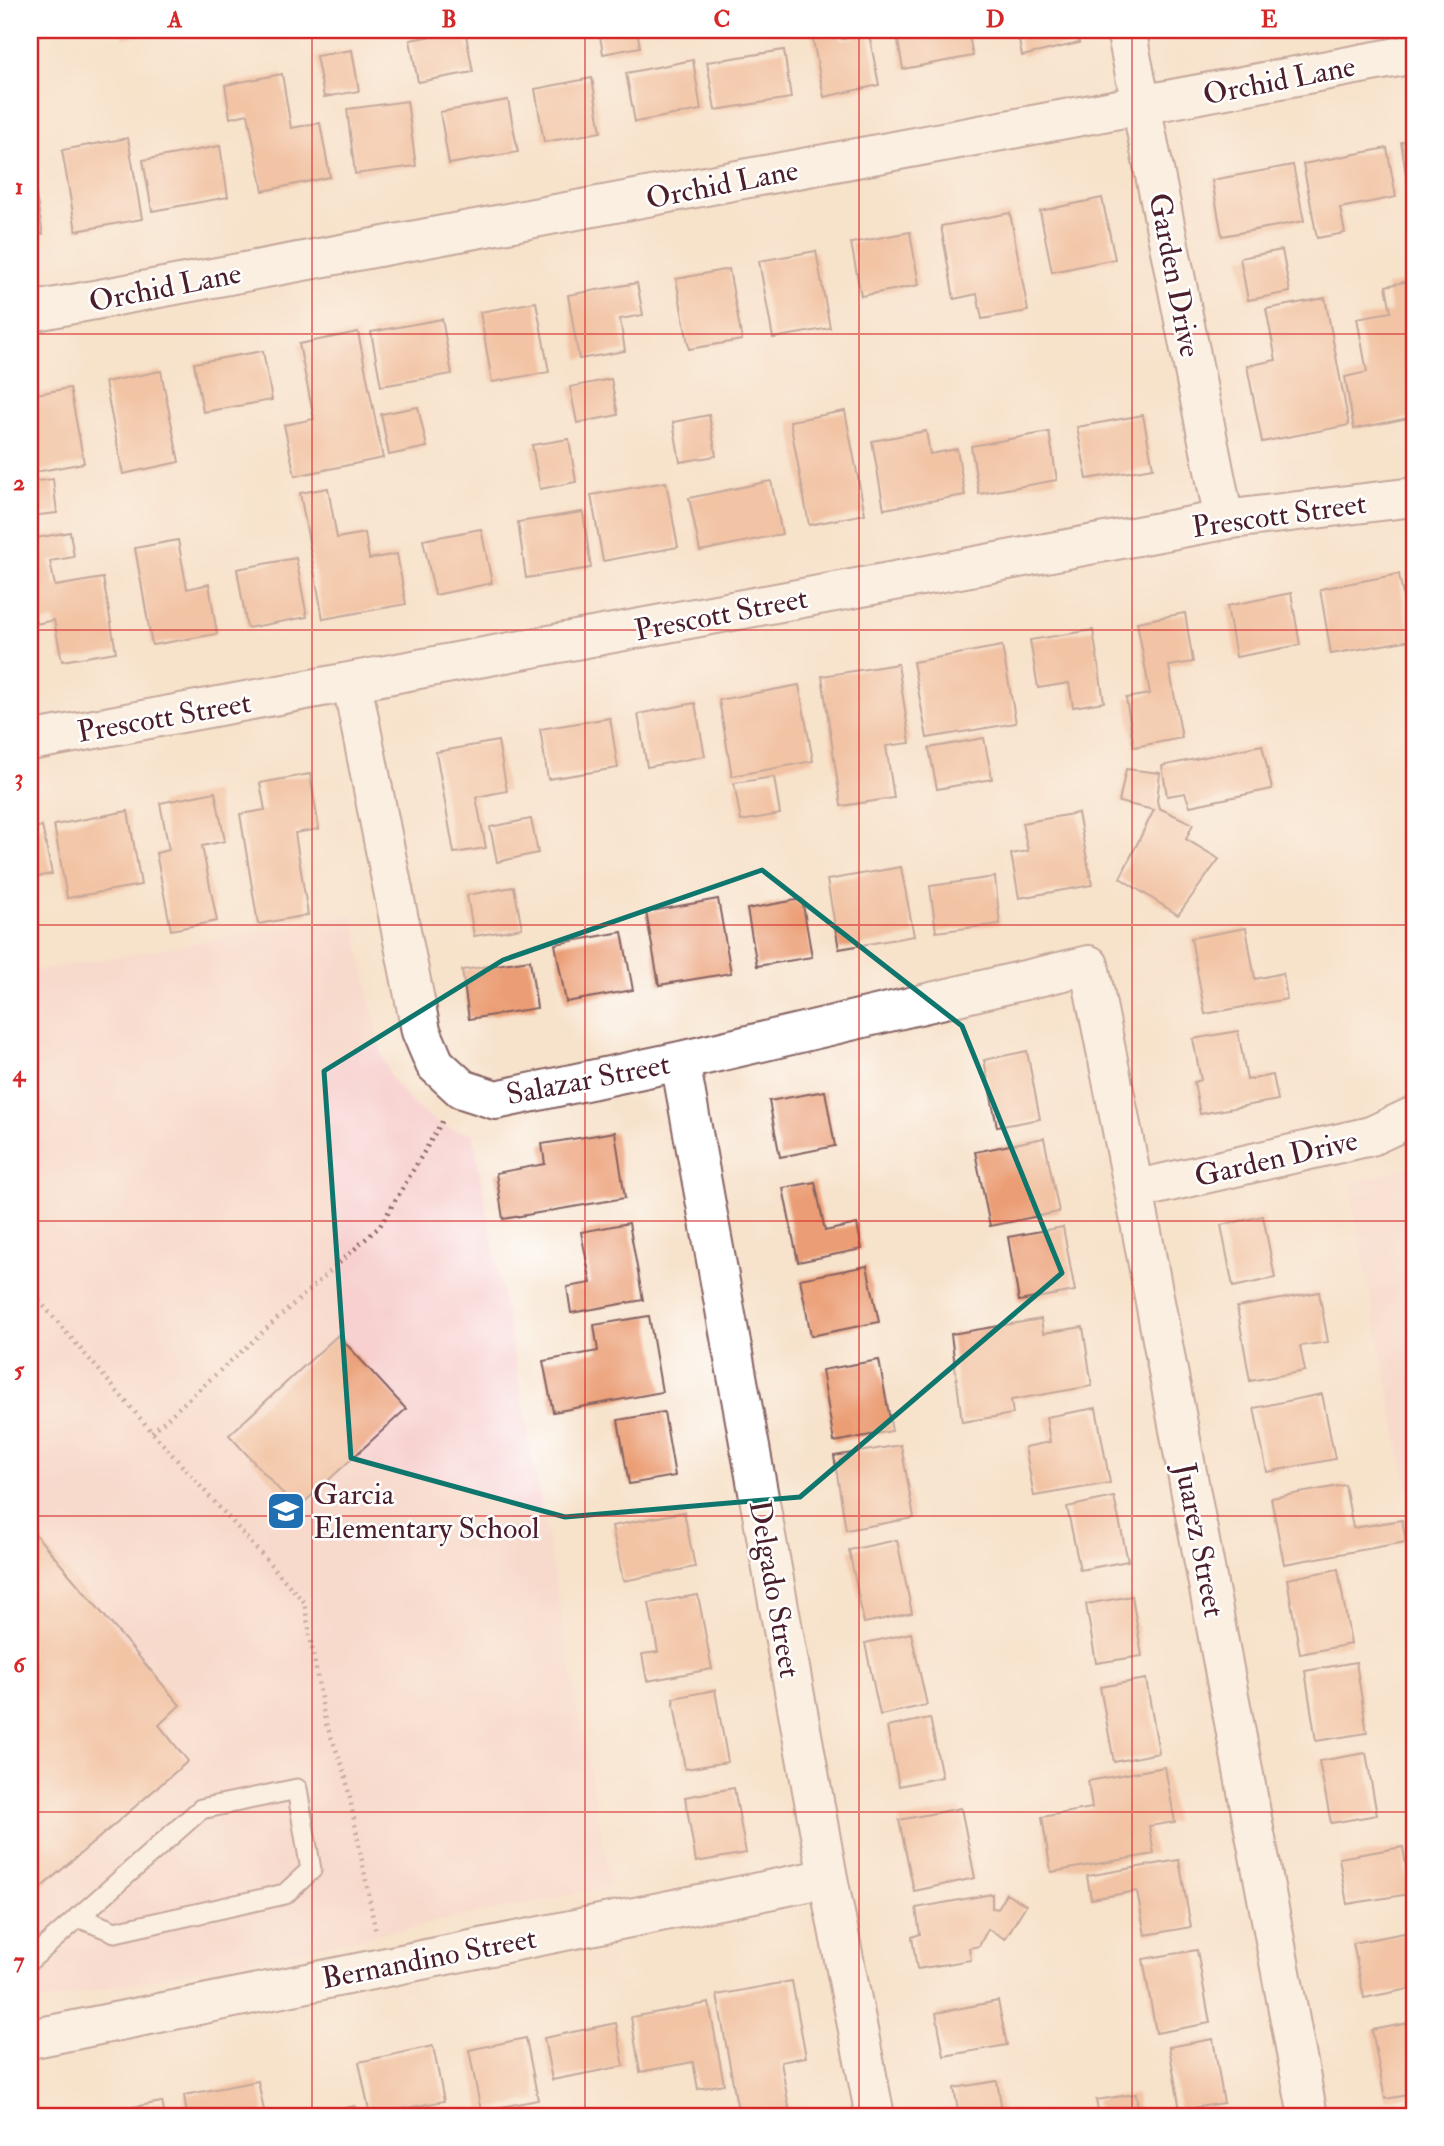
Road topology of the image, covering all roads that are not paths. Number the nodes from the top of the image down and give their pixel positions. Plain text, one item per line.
1 (1126, 30) edge
2 (1414, 54) edge
3 (1142, 106) junction
4 (30, 312) edge
5 (1414, 497) edge
6 (1224, 520) junction
7 (352, 683) junction
8 (30, 741) edge
9 (1089, 965) joint
10 (680, 1061) junction
11 (1414, 1116) edge
12 (1134, 1189) junction
13 (828, 1878) junction
14 (78, 1917) junction
15 (30, 1960) edge
16 (30, 2039) edge
17 (875, 2116) edge
18 (1308, 2116) edge

1 - 3 street, Garden Drive
2 - 3 street, Orchid Lane
3 - 4 street, Orchid Lane
3 - 6 street, Garden Drive
5 - 6 street, Prescott Street
6 - 7 street, Prescott Street
7 - 8 street, Prescott Street
7 - 10 street, Salazar Street
9 - 10 street, Salazar Street
9 - 12 street, Juarez Street
10 - 13 street, Delgado Street
11 - 12 street, Garden Drive
12 - 18 street, Juarez Street
13 - 16 street, Bernandino Street
13 - 17 street, Delgado Street
14 - 14 lane
14 - 15 lane

